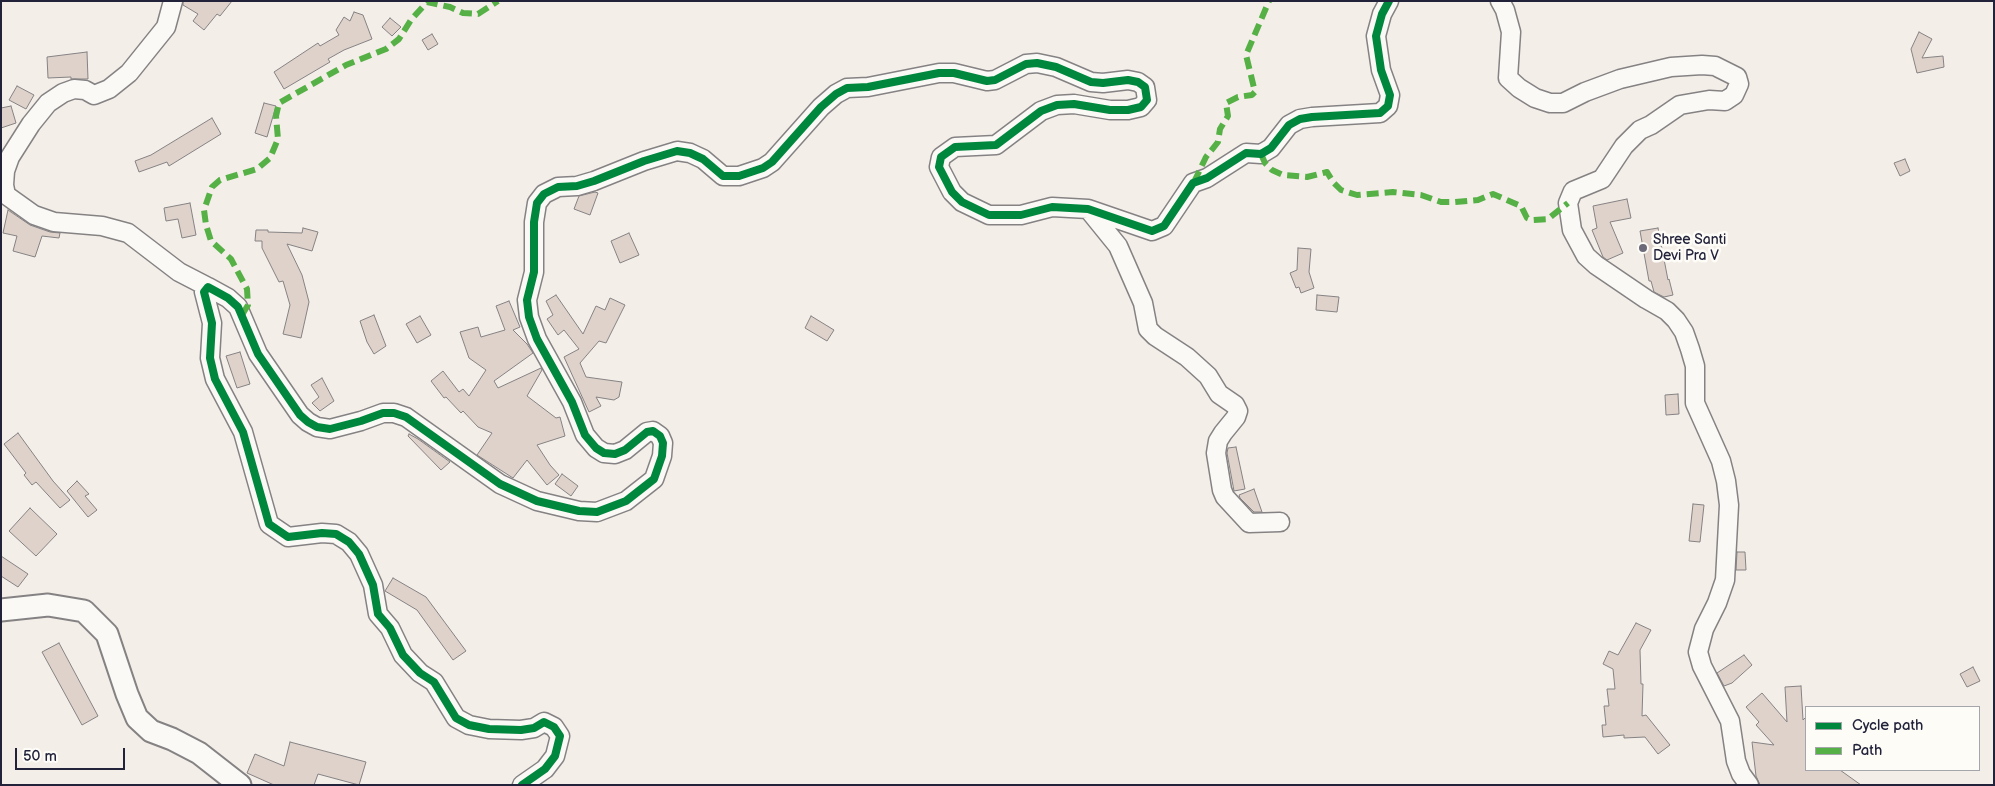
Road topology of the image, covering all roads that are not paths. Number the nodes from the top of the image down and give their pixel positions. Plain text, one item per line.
1 (173, 1) edge
2 (1389, 1) edge
3 (1500, 1) edge
4 (1088, 209) junction
5 (208, 287) junction
6 (1280, 522) dead end
7 (1, 610) edge
8 (240, 785) edge
9 (522, 785) edge
10 (1749, 785) edge

1 - 5 street
2 - 4 street
3 - 10 street
4 - 5 street
4 - 6 street
5 - 9 street
7 - 8 street

